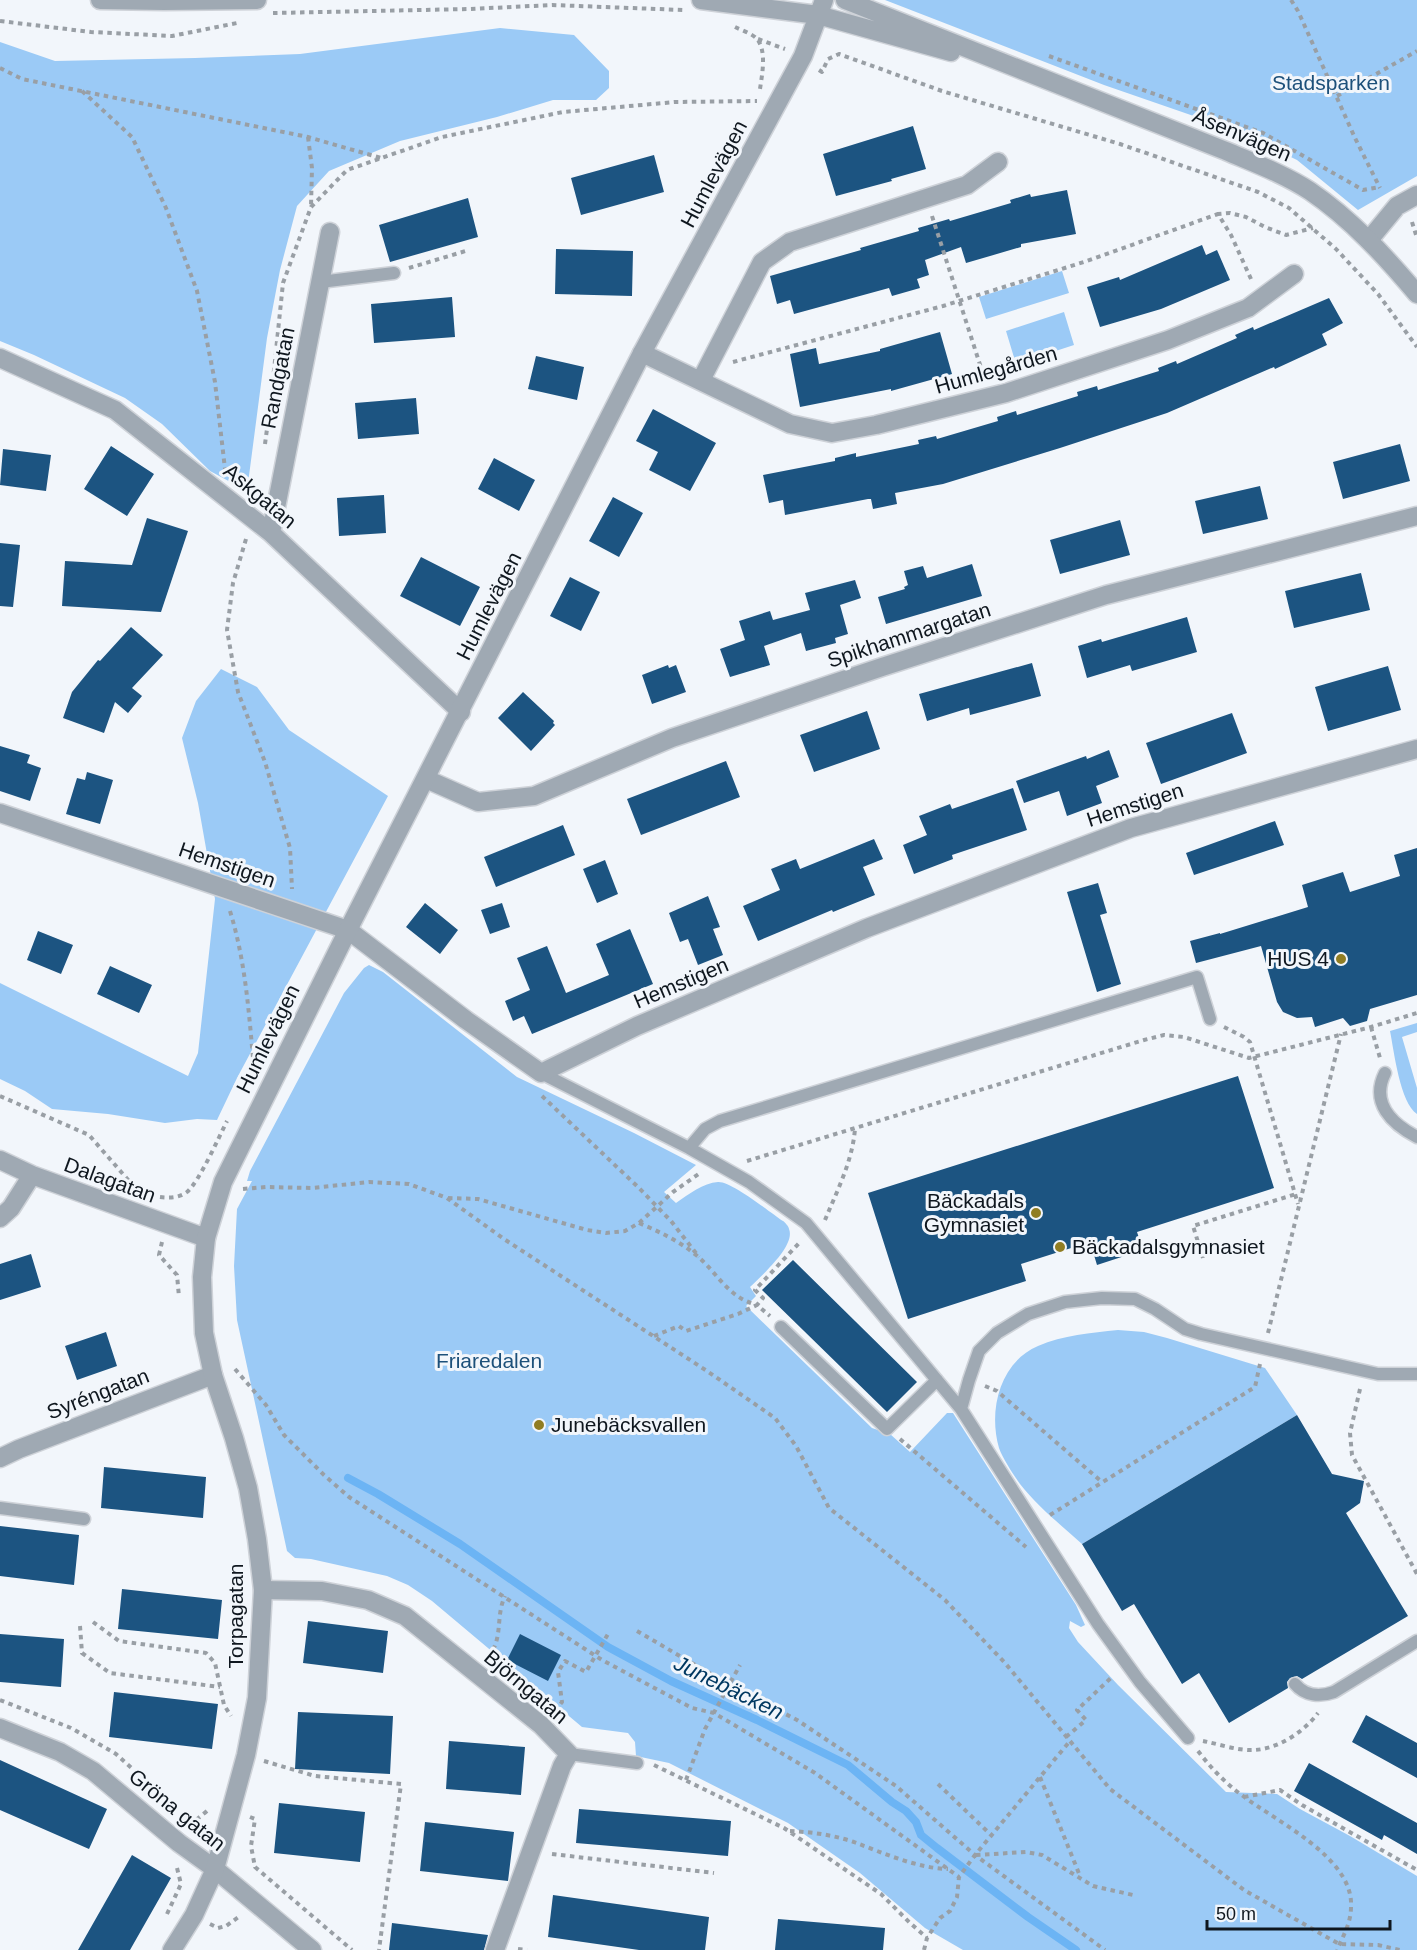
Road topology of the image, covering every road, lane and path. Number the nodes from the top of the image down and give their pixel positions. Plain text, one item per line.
1 (100, 0) edge
2 (845, 0) edge
3 (1291, 0) edge
4 (695, 5) edge
5 (821, 7) edge
6 (259, 8) edge
7 (0, 21) edge
8 (241, 22) dead end
9 (728, 24) dead end
10 (737, 27) dead end
11 (757, 39) dead end
12 (1417, 51) edge
13 (1040, 52) dead end
14 (803, 56) junction
15 (0, 68) edge
16 (1017, 69) junction
17 (82, 91) junction
18 (1337, 96) junction
19 (758, 101) dead end
20 (308, 137) junction
21 (381, 158) junction
22 (998, 162) dead end
23 (1417, 195) edge
24 (926, 198) junction
25 (311, 207) junction
26 (1218, 214) junction
27 (1413, 222) dead end
28 (1313, 228) junction
29 (330, 232) dead end
30 (1417, 238) edge
31 (1369, 240) junction
32 (469, 250) dead end
33 (394, 273) joint
34 (1294, 274) dead end
35 (320, 282) junction
36 (1417, 294) edge
37 (1259, 299) junction
38 (959, 301) junction
39 (1417, 347) edge
40 (642, 353) junction
41 (0, 358) edge
42 (704, 375) junction
43 (990, 397) junction
44 (264, 444) dead end
45 (229, 500) junction
46 (1417, 516) edge
47 (252, 518) junction
48 (271, 533) junction
49 (461, 712) junction
50 (1417, 749) edge
51 (426, 779) junction
52 (0, 813) edge
53 (214, 885) junction
54 (293, 911) junction
55 (348, 930) junction
56 (1417, 1013) edge
57 (1210, 1019) joint
58 (1371, 1027) junction
59 (1341, 1034) junction
60 (1254, 1057) junction
61 (254, 1069) dead end
62 (541, 1073) junction
63 (1385, 1073) joint
64 (0, 1096) edge
65 (855, 1128) junction
66 (1417, 1137) edge
67 (689, 1148) junction
68 (0, 1161) edge
69 (719, 1165) junction
70 (200, 1173) dead end
71 (32, 1175) junction
72 (244, 1179) dead end
73 (144, 1192) dead end
74 (1296, 1194) junction
75 (153, 1196) dead end
76 (173, 1198) junction
77 (447, 1198) junction
78 (1299, 1206) junction
79 (656, 1207) junction
80 (0, 1218) edge
81 (639, 1223) junction
82 (166, 1225) junction
83 (814, 1233) junction
84 (206, 1238) junction
85 (699, 1257) junction
86 (1203, 1258) dead end
87 (180, 1299) dead end
88 (757, 1305) junction
89 (781, 1327) joint
90 (654, 1336) junction
91 (1264, 1349) junction
92 (209, 1356) junction
93 (1364, 1371) junction
94 (1417, 1374) edge
95 (213, 1375) junction
96 (937, 1380) junction
97 (969, 1380) junction
98 (961, 1409) junction
99 (887, 1430) junction
100 (0, 1458) edge
101 (1102, 1482) junction
102 (0, 1508) edge
103 (84, 1519) dead end
104 (1034, 1525) junction
105 (1034, 1554) dead end
106 (1417, 1574) edge
107 (263, 1590) junction
108 (505, 1596) junction
109 (93, 1622) dead end
110 (80, 1626) dead end
111 (637, 1631) dead end
112 (608, 1634) dead end
113 (1417, 1641) edge
114 (495, 1648) dead end
115 (595, 1655) junction
116 (740, 1665) dead end
117 (1113, 1677) dead end
118 (728, 1684) junction
119 (1295, 1684) dead end
120 (220, 1687) junction
121 (1334, 1692) junction
122 (234, 1707) dead end
123 (714, 1713) junction
124 (541, 1725) junction
125 (0, 1728) edge
126 (1066, 1737) junction
127 (1188, 1738) junction
128 (1070, 1741) junction
129 (569, 1754) junction
130 (246, 1755) junction
131 (637, 1763) joint
132 (1040, 1777) junction
133 (686, 1780) junction
134 (938, 1784) dead end
135 (1244, 1797) junction
136 (210, 1807) dead end
137 (255, 1819) dead end
138 (191, 1823) dead end
139 (789, 1831) junction
140 (991, 1835) junction
141 (531, 1852) junction
142 (975, 1855) junction
143 (176, 1863) dead end
144 (215, 1869) junction
145 (949, 1870) junction
146 (1417, 1870) edge
147 (714, 1873) dead end
148 (959, 1877) junction
149 (1080, 1877) junction
150 (1133, 1895) dead end
151 (163, 1921) dead end
152 (927, 1938) junction
153 (1339, 1944) junction
154 (172, 1950) edge
155 (312, 1950) edge
156 (352, 1950) edge
157 (379, 1950) edge
158 (495, 1950) edge
159 (924, 1950) edge
160 (1105, 1950) edge
161 (1337, 1950) edge
162 (1400, 1950) edge

1 - 6 street
2 - 16 street, Åsenvägen
3 - 18 path
4 - 5 street, Åsenvägen
4 - 6 path
5 - 14 street, Humlevägen
5 - 16 street, Åsenvägen
7 - 8 path
9 - 10 path
11 - 14 path
12 - 18 path
13 - 18 path
14 - 28 path
14 - 40 street, Humlevägen
15 - 17 path
16 - 31 street, Åsenvägen
17 - 20 path
17 - 45 path
19 - 21 path
20 - 21 path
20 - 25 path
21 - 25 path
22 - 24 street
23 - 31 street
24 - 38 path
24 - 42 street
25 - 44 path
26 - 28 path
26 - 37 path
26 - 38 path
27 - 30 path
28 - 39 path
29 - 35 street, Randgatan
31 - 36 street, Åsenvägen
32 - 33 path
33 - 35 lane
34 - 37 street, Humlegården
35 - 48 street, Randgatan
37 - 43 street, Humlegården
38 - 42 path
38 - 43 path
40 - 42 street, Humlegården
40 - 49 street, Humlevägen
41 - 45 street, Askgatan
42 - 43 street, Humlegården
45 - 47 street, Askgatan
46 - 51 street, Spikhammargatan
47 - 48 street, Askgatan
47 - 54 path
48 - 49 street, Askgatan
49 - 51 street, Humlevägen
50 - 62 street, Hemstigen
51 - 55 street, Humlevägen
52 - 53 street, Hemstigen
53 - 54 street, Hemstigen
53 - 61 path
54 - 55 street, Hemstigen
55 - 62 street, Hemstigen
55 - 84 street, Humlevägen
56 - 58 path
57 - 60 path
57 - 67 lane
58 - 59 path
58 - 63 path
59 - 60 path
59 - 78 path
60 - 65 path
60 - 74 path
62 - 67 lane
62 - 79 path
63 - 66 lane
64 - 73 path
65 - 69 path
65 - 83 path
67 - 69 lane
68 - 71 street, Dalagatan
69 - 79 path
69 - 83 lane
70 - 76 path
71 - 80 street
71 - 82 street, Dalagatan
72 - 77 path
74 - 78 path
74 - 86 path
75 - 76 path
76 - 82 path
77 - 81 path
77 - 90 path
78 - 91 path
79 - 81 path
79 - 85 path
81 - 85 path
82 - 84 street, Dalagatan
82 - 87 path
83 - 88 path
83 - 96 lane
84 - 92 street, Torpagatan
85 - 88 path
88 - 89 path
88 - 90 path
89 - 99 lane
90 - 126 path
91 - 93 lane
91 - 97 lane
91 - 101 path
92 - 95 street, Torpagatan
92 - 108 path
93 - 94 lane
93 - 106 path
95 - 100 street, Syréngatan
95 - 107 street, Torpagatan
96 - 98 lane
96 - 99 lane
97 - 98 lane
97 - 101 path
98 - 104 lane
99 - 105 path
101 - 104 path
102 - 103 lane
104 - 127 lane
107 - 124 street, Björngatan
107 - 130 street, Torpagatan
108 - 114 path
108 - 115 path
109 - 120 path
110 - 120 path
111 - 118 path
112 - 115 path
113 - 121 lane
115 - 123 path
115 - 124 path
116 - 118 path
117 - 126 path
118 - 123 path
118 - 142 path
119 - 121 lane
120 - 122 path
121 - 127 path
123 - 133 path
123 - 145 path
124 - 129 street, Björngatan
125 - 144 street, Gröna gatan
126 - 128 path
127 - 135 path
128 - 132 path
128 - 153 path
129 - 131 lane
129 - 141 street, Björngatan
130 - 144 street, Torpagatan
130 - 157 path
131 - 133 path
132 - 140 path
132 - 149 path
133 - 139 path
134 - 140 path
135 - 146 path
135 - 153 path
136 - 138 path
137 - 156 path
139 - 145 path
139 - 152 path
140 - 142 path
141 - 147 path
141 - 158 street, Björngatan
142 - 148 path
142 - 149 path
142 - 160 path
143 - 151 path
144 - 154 street, Torpagatan
144 - 155 street, Gröna gatan
145 - 148 path
148 - 152 path
149 - 150 path
152 - 159 path
153 - 161 path
153 - 162 path

